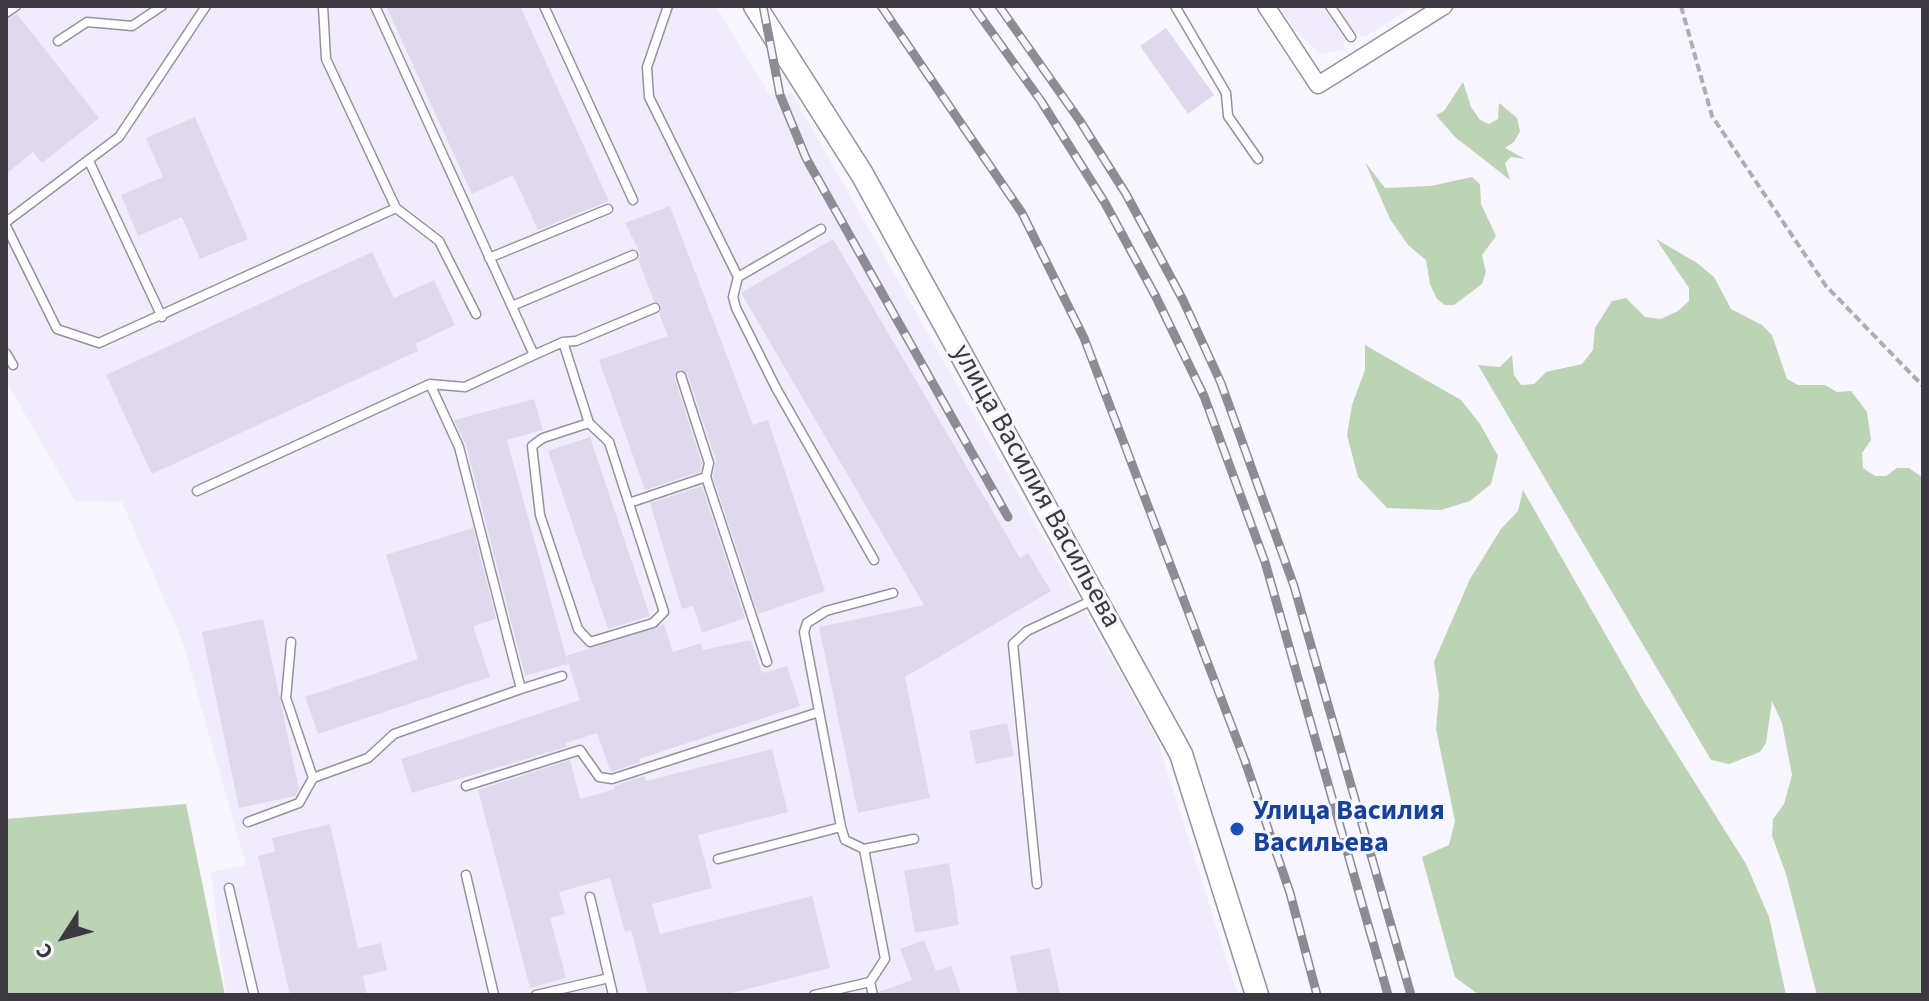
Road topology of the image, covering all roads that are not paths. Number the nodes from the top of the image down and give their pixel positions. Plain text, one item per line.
1 (16, 6) edge
2 (162, 6) edge
3 (206, 6) edge
4 (323, 6) edge
5 (375, 6) edge
6 (544, 6) edge
7 (668, 6) edge
8 (755, 6) edge
9 (1175, 6) edge
10 (1266, 6) edge
11 (1330, 6) edge
12 (1444, 6) edge
13 (6, 13) edge
14 (1351, 37) dead end
15 (58, 41) dead end
16 (1258, 159) dead end
17 (89, 161) junction
18 (633, 200) dead end
19 (396, 208) junction
20 (608, 209) dead end
21 (6, 224) edge
22 (821, 229) dead end
23 (633, 255) dead end
24 (489, 258) junction
25 (738, 277) junction
26 (512, 306) junction
27 (655, 308) dead end
28 (476, 314) dead end
29 (162, 317) junction
30 (563, 342) junction
31 (6, 353) edge
32 (534, 355) junction
33 (13, 365) dead end
34 (681, 376) dead end
35 (430, 384) junction
36 (589, 423) junction
37 (706, 477) junction
38 (197, 491) dead end
39 (629, 503) junction
40 (874, 560) dead end
41 (893, 593) dead end
42 (1097, 598) junction
43 (291, 642) dead end
44 (767, 662) dead end
45 (562, 676) dead end
46 (521, 689) junction
47 (819, 712) junction
48 (313, 778) junction
49 (466, 786) dead end
50 (248, 822) dead end
51 (841, 827) junction
52 (914, 839) dead end
53 (864, 849) junction
54 (718, 859) dead end
55 (466, 875) dead end
56 (1037, 884) dead end
57 (229, 888) dead end
58 (590, 897) dead end
59 (609, 978) junction
60 (870, 982) junction
61 (254, 995) edge
62 (494, 995) edge
63 (536, 995) edge
64 (613, 995) edge
65 (814, 995) edge
66 (873, 995) edge
67 (1256, 995) edge

1 - 13 lane
2 - 15 lane
3 - 17 lane
4 - 19 lane
5 - 24 lane
6 - 18 lane
7 - 25 lane
8 - 42 main road, улица Василия Васильева
9 - 16 lane
10 - 12 street
11 - 14 lane
17 - 21 lane
17 - 29 lane
19 - 28 lane
19 - 29 lane
20 - 24 lane
21 - 29 lane
22 - 25 lane
23 - 26 lane
24 - 26 lane
25 - 40 lane
26 - 32 lane
27 - 30 lane
30 - 32 lane
30 - 36 lane
31 - 33 lane
32 - 35 lane
34 - 37 lane
35 - 38 lane
35 - 46 lane
36 - 39 lane
36 - 39 lane
37 - 39 lane
37 - 44 lane
41 - 47 lane
42 - 56 lane
42 - 67 main road, улица Василия Васильева
43 - 48 lane
45 - 46 lane
46 - 48 lane
47 - 49 lane
47 - 51 lane
48 - 50 lane
51 - 53 lane
51 - 54 lane
52 - 53 lane
53 - 60 lane
55 - 62 lane
57 - 61 lane
58 - 59 lane
59 - 63 lane
59 - 64 lane
60 - 65 lane
60 - 66 lane

